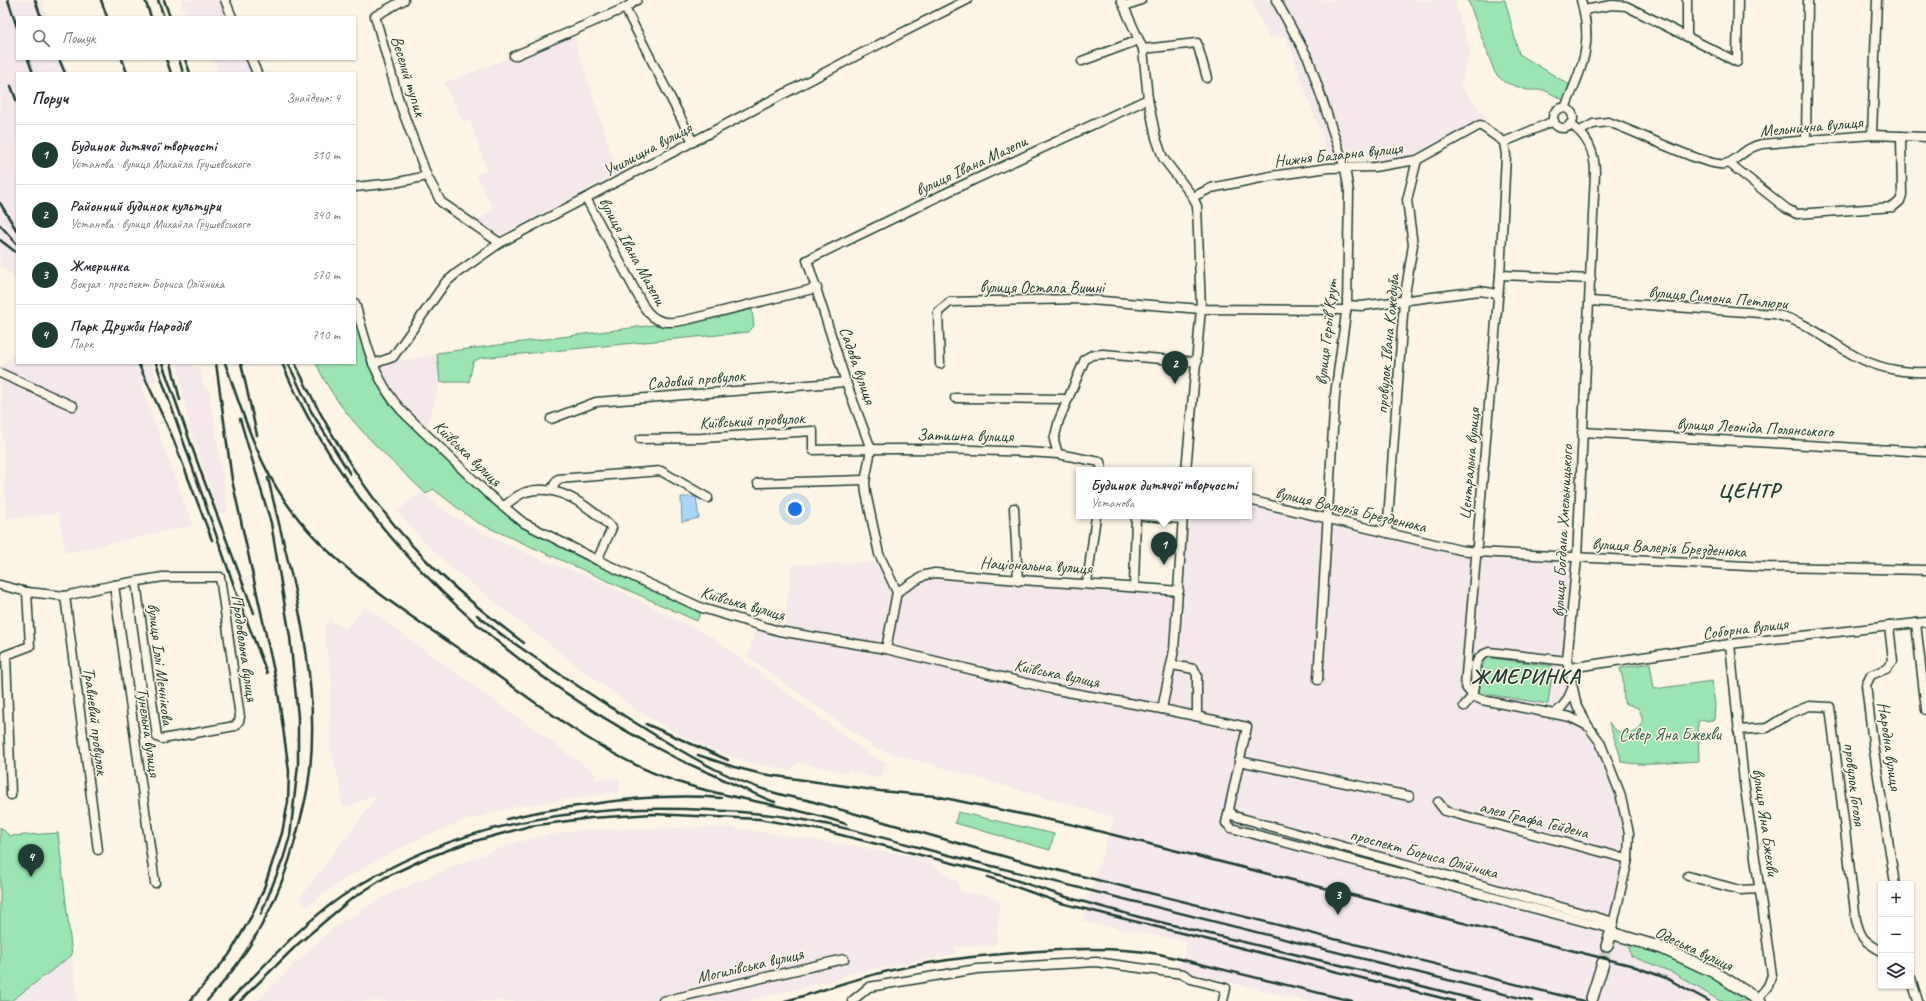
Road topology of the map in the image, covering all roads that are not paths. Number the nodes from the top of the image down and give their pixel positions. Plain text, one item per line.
1 (225, 0) edge
2 (404, 0) edge
3 (637, 0) edge
4 (967, 0) edge
5 (1142, 0) edge
6 (1276, 0) edge
7 (1581, 0) edge
8 (1687, 0) edge
9 (1738, 0) edge
10 (1808, 0) edge
11 (1876, 0) edge
12 (1123, 3) edge
13 (625, 8) junction
14 (1584, 10) junction
15 (232, 16) edge
16 (1686, 36) junction
17 (1139, 40) junction
18 (1143, 49) junction
19 (514, 56) dead end
20 (250, 60) edge
21 (1082, 61) dead end
22 (256, 72) edge
23 (1207, 78) dead end
24 (1148, 99) junction
25 (1565, 108) junction
26 (1554, 120) junction
27 (1570, 124) junction
28 (1580, 131) junction
29 (1872, 135) junction
30 (1901, 136) junction
31 (1926, 137) edge
32 (1806, 141) junction
33 (694, 142) junction
34 (1504, 142) junction
35 (1417, 160) junction
36 (1729, 163) junction
37 (1345, 168) junction
38 (427, 176) junction
39 (356, 187) edge
40 (1193, 196) junction
41 (586, 198) junction
42 (500, 243) junction
43 (807, 260) joint
44 (1500, 276) junction
45 (1591, 279) junction
46 (817, 288) junction
47 (1498, 294) junction
48 (1404, 300) junction
49 (1590, 301) junction
50 (356, 306) edge
51 (1346, 308) junction
52 (1201, 309) junction
53 (1197, 362) junction
54 (373, 364) junction
55 (940, 364) dead end
56 (0, 372) edge
57 (1926, 372) edge
58 (846, 382) junction
59 (955, 398) dead end
60 (1068, 399) junction
61 (73, 406) dead end
62 (551, 419) dead end
63 (1582, 432) junction
64 (640, 439) dead end
65 (871, 449) junction
66 (1926, 452) edge
67 (1058, 454) junction
68 (1101, 467) edge
69 (1186, 467) edge
70 (865, 480) junction
71 (758, 482) dead end
72 (551, 490) junction
73 (708, 498) dead end
74 (1252, 501) edge
75 (503, 507) junction
76 (1014, 508) dead end
77 (1096, 519) edge
78 (1136, 519) edge
79 (1183, 519) edge
80 (1328, 519) junction
81 (1387, 533) junction
82 (1477, 552) junction
83 (1577, 558) junction
84 (597, 560) junction
85 (1926, 570) edge
86 (1018, 581) junction
87 (136, 582) junction
88 (1087, 583) junction
89 (0, 585) edge
90 (114, 585) junction
91 (1134, 587) junction
92 (1179, 591) junction
93 (27, 592) junction
94 (897, 592) junction
95 (65, 596) junction
96 (1926, 622) edge
97 (1916, 623) junction
98 (1889, 626) junction
99 (1730, 644) junction
100 (886, 649) junction
101 (1172, 665) junction
102 (1568, 665) junction
103 (1318, 680) dead end
104 (1572, 688) junction
105 (1473, 696) junction
106 (1464, 706) dead end
107 (1162, 709) junction
108 (1926, 710) edge
109 (1555, 714) junction
110 (1196, 716) junction
111 (238, 723) joint
112 (1588, 726) junction
113 (1738, 730) junction
114 (1239, 761) junction
115 (11, 795) dead end
116 (1410, 796) dead end
117 (1438, 802) dead end
118 (1228, 810) junction
119 (98, 850) dead end
120 (1628, 859) junction
121 (1688, 876) dead end
122 (1895, 881) edge
123 (155, 882) dead end
124 (1760, 890) junction
125 (1612, 928) junction
126 (1607, 946) tunnel mouth
127 (1878, 949) edge
128 (844, 958) dead end
129 (1602, 963) tunnel mouth
130 (1914, 988) edge
131 (1592, 998) dead end
132 (1758, 1000) edge
133 (663, 1001) edge
134 (852, 1001) edge
135 (1223, 1001) edge
136 (1918, 1001) edge

1 - 15 street
2 - 38 street, Веселий тупик
3 - 13 street
4 - 33 street, Училищна вулиця
5 - 12 street
6 - 37 street, вулиця Героїв Крут
7 - 14 street
8 - 16 street
9 - 16 street
10 - 32 street
11 - 29 street
12 - 17 street
13 - 19 street
13 - 33 street
14 - 16 street
14 - 25 street
17 - 18 street
17 - 21 street
18 - 23 street
18 - 24 street
20 - 22 street
24 - 40 street
24 - 43 street, вулиця Івана Мазепи
25 - 26 street
25 - 27 street
26 - 27 street
26 - 34 street
27 - 28 street, вулиця Богдана Хмельницького
28 - 36 street
28 - 45 street, вулиця Богдана Хмельницького
29 - 30 street, Мельнична вулиця
29 - 32 street, Мельнична вулиця
30 - 31 street, Мельнична вулиця
30 - 36 street
32 - 36 street, Мельнична вулиця
33 - 41 street, Училищна вулиця
34 - 35 street, Нижня Базарна вулиця
34 - 44 street, Центральна вулиця
35 - 37 street, Нижня Базарна вулиця
35 - 48 street, провулок Івана Кожедуба
37 - 40 street, Нижня Базарна вулиця
37 - 51 street, вулиця Героїв Крут
38 - 39 street
38 - 42 street
40 - 52 street
41 - 42 street, Училищна вулиця
41 - 46 street, вулиця Івана Мазепи
42 - 54 street, Училищна вулиця
43 - 46 street, Садова вулиця
44 - 45 street
44 - 47 street, Центральна вулиця
45 - 49 street, вулиця Богдана Хмельницького
46 - 58 street, Садова вулиця
47 - 48 street
47 - 82 street, Центральна вулиця
48 - 51 street
48 - 81 street, провулок Івана Кожедуба
49 - 57 street, вулиця Симона Петлюри
49 - 63 street, вулиця Богдана Хмельницького
50 - 54 street, Київська вулиця
51 - 52 street
51 - 80 street, вулиця Героїв Крут
52 - 53 street
52 - 55 street, вулиця Остапа Вишні
53 - 60 street
53 - 69 street
54 - 75 street, Київська вулиця
56 - 61 street
58 - 62 street, Садовий провулок
58 - 65 street, Садова вулиця
59 - 60 street
60 - 67 street
63 - 66 street, вулиця Леоніда Полянського
63 - 83 street, вулиця Богдана Хмельницького
64 - 65 street, Київський провулок
65 - 67 street, Затишна вулиця
65 - 70 street
67 - 68 street, Затишна вулиця
70 - 71 street
70 - 94 street
72 - 73 street
72 - 75 street
72 - 84 street
74 - 80 street, вулиця Валерія Брезденюка
75 - 84 street, Київська вулиця
76 - 86 street
77 - 88 street
78 - 91 street
79 - 92 street
80 - 81 street, вулиця Валерія Брезденюка
80 - 103 street, вулиця Героїв Крут
81 - 82 street, вулиця Валерія Брезденюка
82 - 83 street, вулиця Валерія Брезденюка
82 - 105 street, Центральна вулиця
83 - 85 street, вулиця Валерія Брезденюка
83 - 102 street, вулиця Богдана Хмельницького
84 - 100 street, Київська вулиця
86 - 88 street, Національна вулиця
86 - 94 street, Національна вулиця
87 - 90 street
87 - 111 street, Продовольча вулиця
87 - 111 street, вулиця Іллі Мечнікова
88 - 91 street, Національна вулиця
89 - 93 street
90 - 95 street
90 - 123 street, Тунельна вулиця
91 - 92 street, Національна вулиця
92 - 101 street
93 - 95 street
93 - 115 street
94 - 100 street
95 - 119 street, Травневий провулок
96 - 97 street, Соборна вулиця
97 - 98 street, Соборна вулиця
97 - 108 street
98 - 99 street, Соборна вулиця
98 - 122 street, Народна вулиця
99 - 102 street, Соборна вулиця
99 - 113 street, вулиця Яна Бжехви
100 - 107 street, Київська вулиця
101 - 107 street
101 - 110 street
102 - 104 street, вулиця Богдана Хмельницького
102 - 105 street, Соборна вулиця
104 - 109 street
104 - 112 street, вулиця Богдана Хмельницького
105 - 106 street
105 - 109 street
107 - 110 street, Київська вулиця
109 - 112 street
110 - 114 street, Київська вулиця
112 - 120 street, вулиця Богдана Хмельницького
113 - 124 street, вулиця Яна Бжехви
113 - 127 street, провулок Гоголя
114 - 116 street
114 - 118 street
117 - 120 street, алея Графа Гейдена
118 - 125 street, проспект Бориса Олійника
118 - 125 street, проспект Бориса Олійника
120 - 125 street, вулиця Богдана Хмельницького
121 - 124 street
124 - 132 street, вулиця Яна Бжехви
125 - 126 main road
125 - 132 main road, Одеська вулиця
128 - 133 street, Могилівська вулиця
129 - 131 main road
130 - 136 street
134 - 135 street

